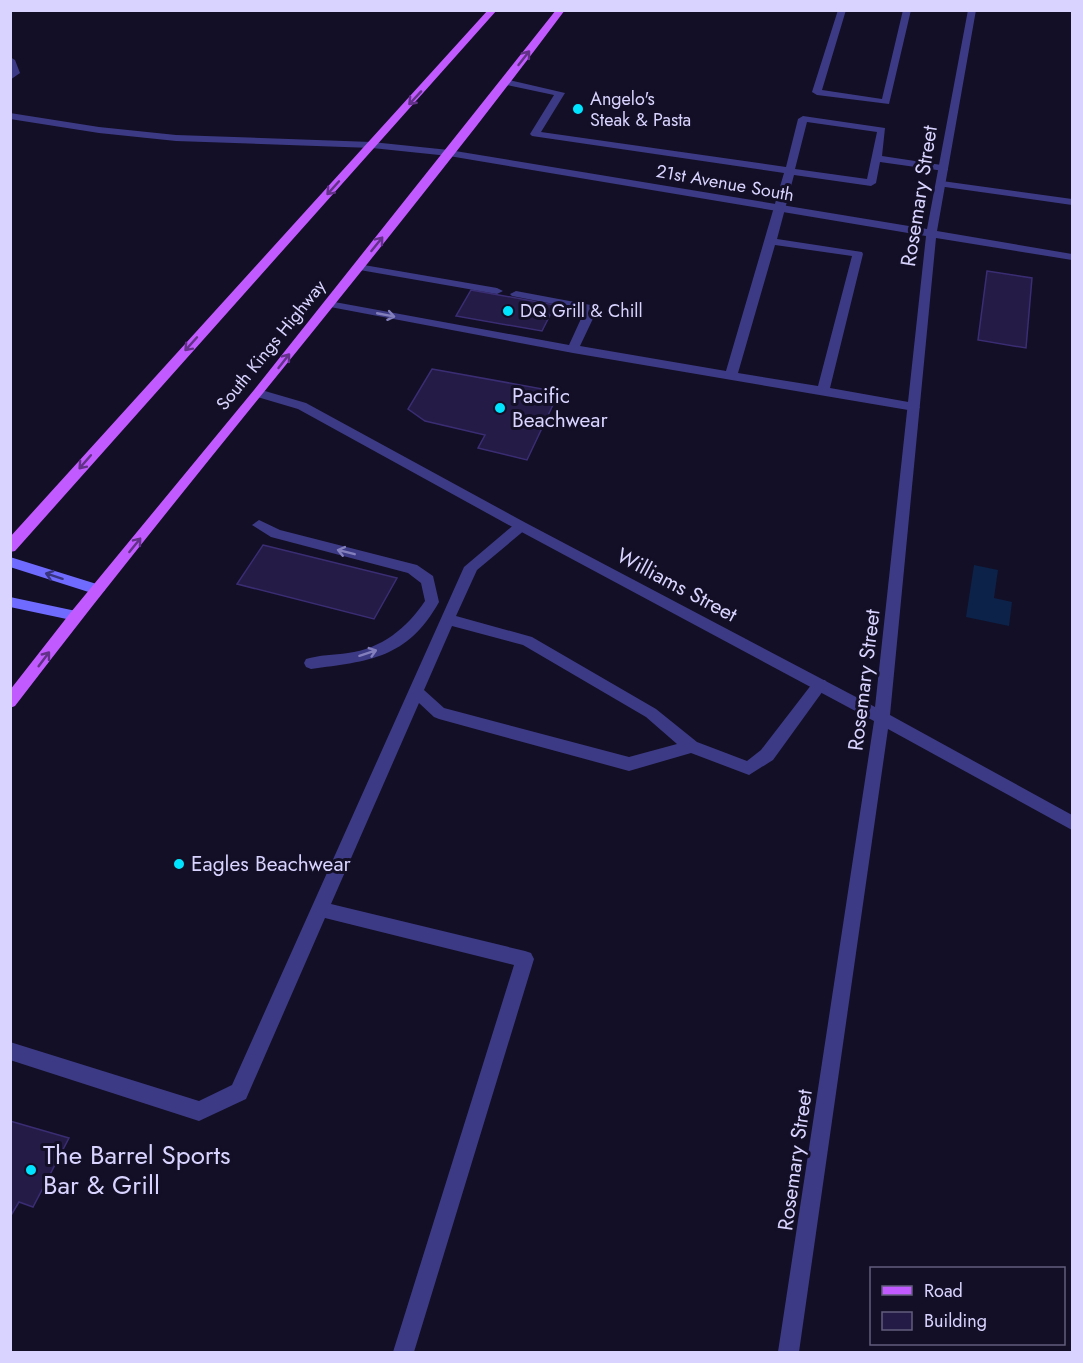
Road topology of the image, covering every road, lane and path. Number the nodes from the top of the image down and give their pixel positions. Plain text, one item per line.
1 (493, 10) edge
2 (561, 10) edge
3 (842, 10) edge
4 (907, 10) edge
5 (972, 10) edge
6 (10, 60) edge
7 (10, 77) edge
8 (505, 82) junction
9 (10, 116) edge
10 (372, 145) junction
11 (449, 153) junction
12 (876, 158) junction
13 (944, 168) junction
14 (788, 171) junction
15 (942, 184) junction
16 (1072, 202) edge
17 (780, 209) junction
18 (931, 235) junction
19 (771, 241) junction
20 (1072, 257) edge
21 (358, 267) junction
22 (497, 291) dead end
23 (516, 294) dead end
24 (329, 304) junction
25 (573, 349) junction
26 (731, 375) junction
27 (823, 391) junction
28 (258, 393) junction
29 (914, 407) junction
30 (259, 525) dead end
31 (520, 526) junction
32 (10, 548) edge
33 (10, 562) edge
34 (98, 590) junction
35 (10, 602) edge
36 (76, 616) junction
37 (449, 620) junction
38 (311, 663) dead end
39 (820, 684) junction
40 (415, 690) junction
41 (10, 702) edge
42 (882, 718) junction
43 (691, 747) junction
44 (1072, 823) edge
45 (320, 909) junction
46 (10, 1051) edge
47 (403, 1353) edge
48 (788, 1353) edge

1 -> 10 main road
8 -> 2 main road, South Kings Highway
3 - 4 street
5 - 13 street, Rosemary Street
6 - 7 street
8 - 11 main road, South Kings Highway
8 - 14 street
9 - 10 street, 21st Avenue South
10 - 11 street, 21st Avenue South
10 -> 32 main road
11 - 17 street, 21st Avenue South
21 -> 11 main road, South Kings Highway
12 - 13 street
12 - 14 street
12 - 14 street
13 - 15 street, Rosemary Street
14 - 17 street
15 - 16 street
15 - 18 street, Rosemary Street
17 - 18 street, 21st Avenue South
17 - 19 street
18 - 20 street, 21st Avenue South
18 - 29 street, Rosemary Street
19 - 26 street
19 - 27 street
21 - 22 street
21 - 24 main road, South Kings Highway
23 - 25 street
24 -> 25 street
28 -> 24 main road, South Kings Highway
25 - 26 street
26 - 27 street
27 - 29 street
28 - 31 street, Williams Street
34 -> 28 main road, South Kings Highway
29 - 42 street, Rosemary Street
38 -> 30 street
31 - 37 street
31 - 39 street, Williams Street
34 -> 33 main road
34 - 36 main road, South Kings Highway
35 - 36 main road
41 -> 36 main road, South Kings Highway
37 - 40 street
37 - 43 street
39 - 42 street, Williams Street
39 - 43 street
40 - 43 street
40 - 45 street
42 - 44 street, Williams Street
42 - 48 street, Rosemary Street
45 - 46 street
45 - 47 street

